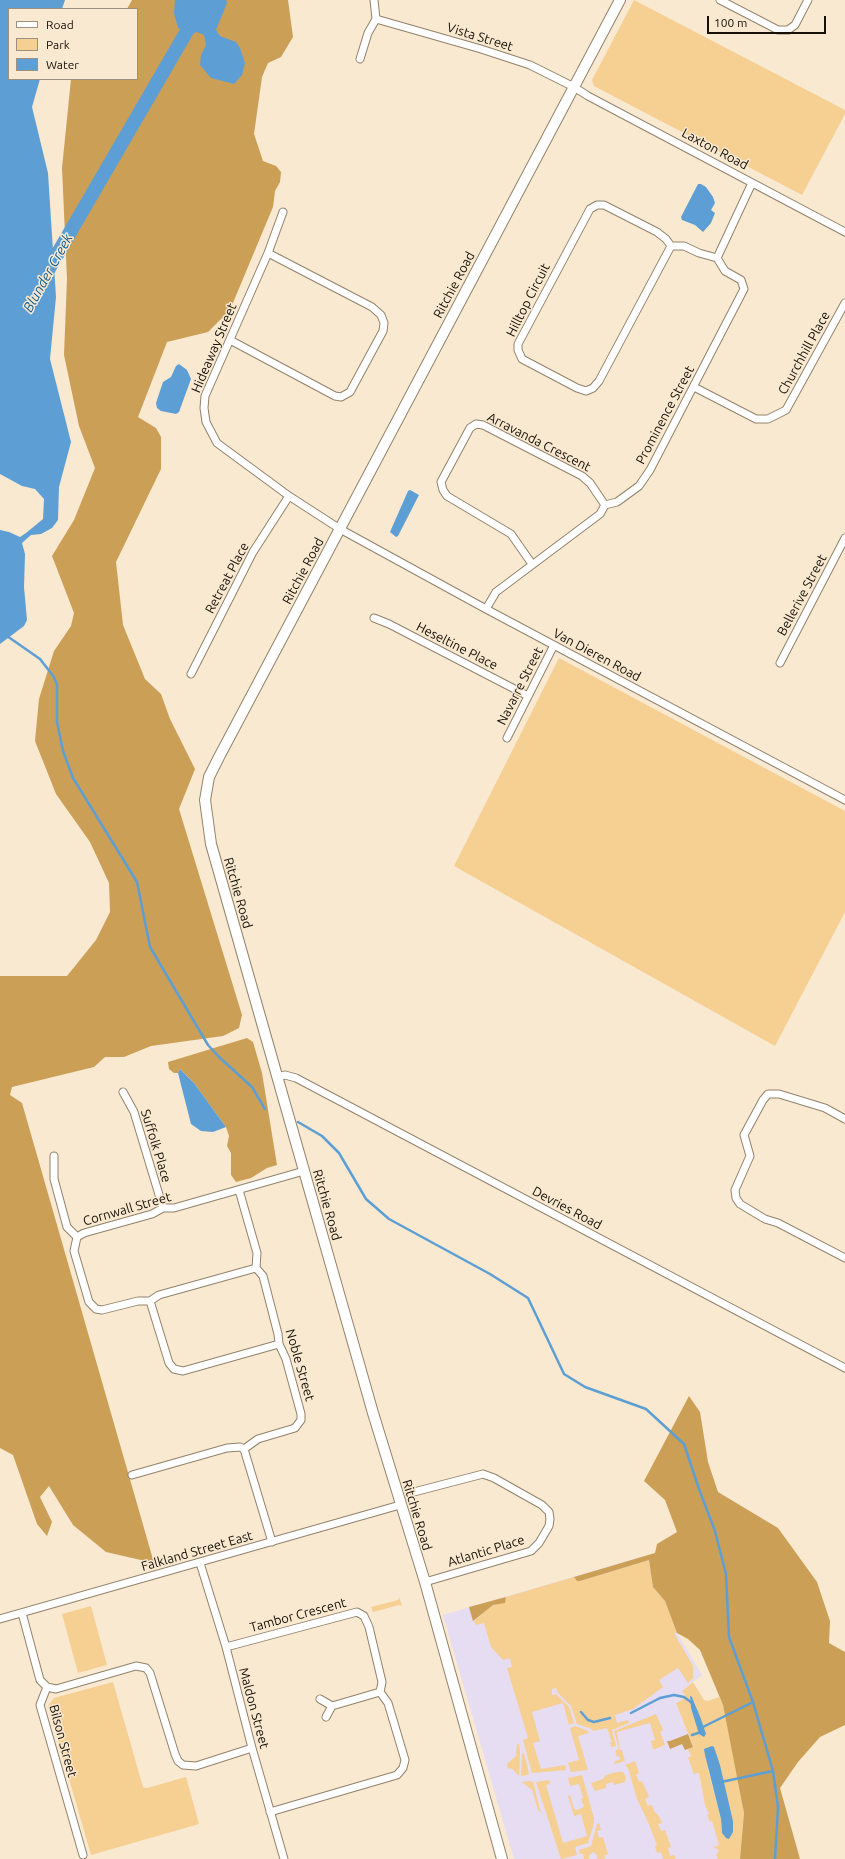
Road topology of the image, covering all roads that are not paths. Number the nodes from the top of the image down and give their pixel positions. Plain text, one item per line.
1 (374, 0) edge
2 (620, 0) edge
3 (720, 0) edge
4 (808, 0) edge
5 (376, 19) junction
6 (360, 59) dead end
7 (574, 87) junction
8 (752, 183) junction
9 (283, 212) dead end
10 (845, 231) edge
11 (671, 246) junction
12 (268, 253) junction
13 (716, 258) junction
14 (845, 303) edge
15 (230, 340) junction
16 (694, 387) junction
17 (289, 496) junction
18 (605, 505) junction
19 (340, 529) junction
20 (845, 538) edge
21 (532, 564) junction
22 (486, 609) junction
23 (374, 618) dead end
24 (554, 645) junction
25 (780, 663) dead end
26 (191, 674) dead end
27 (528, 696) junction
28 (507, 738) dead end
29 (845, 800) edge
30 (277, 1077) junction
31 (123, 1092) dead end
32 (845, 1119) edge
33 (54, 1156) dead end
34 (304, 1171) junction
35 (239, 1190) junction
36 (163, 1208) junction
37 (77, 1237) junction
38 (845, 1258) edge
39 (256, 1268) junction
40 (150, 1300) junction
41 (279, 1344) junction
42 (845, 1368) edge
43 (244, 1449) junction
44 (132, 1475) dead end
45 (414, 1492) dead end
46 (400, 1506) junction
47 (272, 1542) junction
48 (200, 1563) junction
49 (425, 1582) junction
50 (22, 1613) junction
51 (0, 1619) edge
52 (226, 1647) junction
53 (47, 1687) junction
54 (380, 1692) junction
55 (320, 1699) dead end
56 (332, 1706) junction
57 (326, 1718) dead end
58 (252, 1748) junction
59 (270, 1812) junction
60 (83, 1855) dead end
61 (284, 1859) edge
62 (502, 1859) edge

1 - 5 street
2 - 7 street, Ritchie Road
3 - 4 street
5 - 6 street
5 - 7 street, Vista Street
7 - 8 street, Laxton Road
7 - 19 street, Ritchie Road
8 - 10 street, Laxton Road
8 - 13 street
9 - 12 street, Hideaway Street
11 - 11 street, Hilltop Circuit
11 - 13 street
12 - 15 street, Hideaway Street
12 - 15 street
13 - 16 street, Prominence Street
14 - 16 street, Churchhill Place
15 - 17 street, Hideaway Street
16 - 18 street, Prominence Street
17 - 19 street, Hideaway Street
17 - 26 street, Retreat Place
18 - 21 street, Prominence Street
18 - 21 street, Arravanda Crescent
19 - 22 street, Van Dieren Road
19 - 30 street, Ritchie Road
20 - 25 street, Bellerive Street
21 - 22 street, Prominence Street
22 - 24 street, Van Dieren Road
23 - 27 street, Heseltine Place
24 - 27 street, Navarre Street
24 - 29 street, Van Dieren Road
27 - 28 street, Navarre Street
30 - 34 street, Ritchie Road
30 - 42 street, Devries Road
31 - 36 street, Suffolk Place
32 - 38 street
33 - 37 street
34 - 35 street, Cornwall Street
34 - 46 street, Ritchie Road
35 - 36 street, Cornwall Street
35 - 39 street, Noble Street
36 - 37 street, Cornwall Street
37 - 40 street, Cornwall Street
39 - 40 street, Cornwall Street
39 - 41 street, Noble Street
40 - 41 street
41 - 43 street, Noble Street
43 - 44 street
43 - 47 street
45 - 49 street, Atlantic Place
46 - 47 street, Falkland Street East
46 - 49 street, Ritchie Road
47 - 48 street, Falkland Street East
48 - 50 street, Falkland Street East
48 - 52 street, Maldon Street
49 - 62 street, Ritchie Road
50 - 51 street, Falkland Street East
50 - 53 street, Bilson Street
52 - 54 street, Tambor Crescent
52 - 58 street, Maldon Street
53 - 58 street
53 - 60 street, Bilson Street
54 - 56 street
54 - 59 street, Tambor Crescent
55 - 56 street
56 - 57 street
58 - 59 street, Maldon Street
59 - 61 street, Maldon Street

